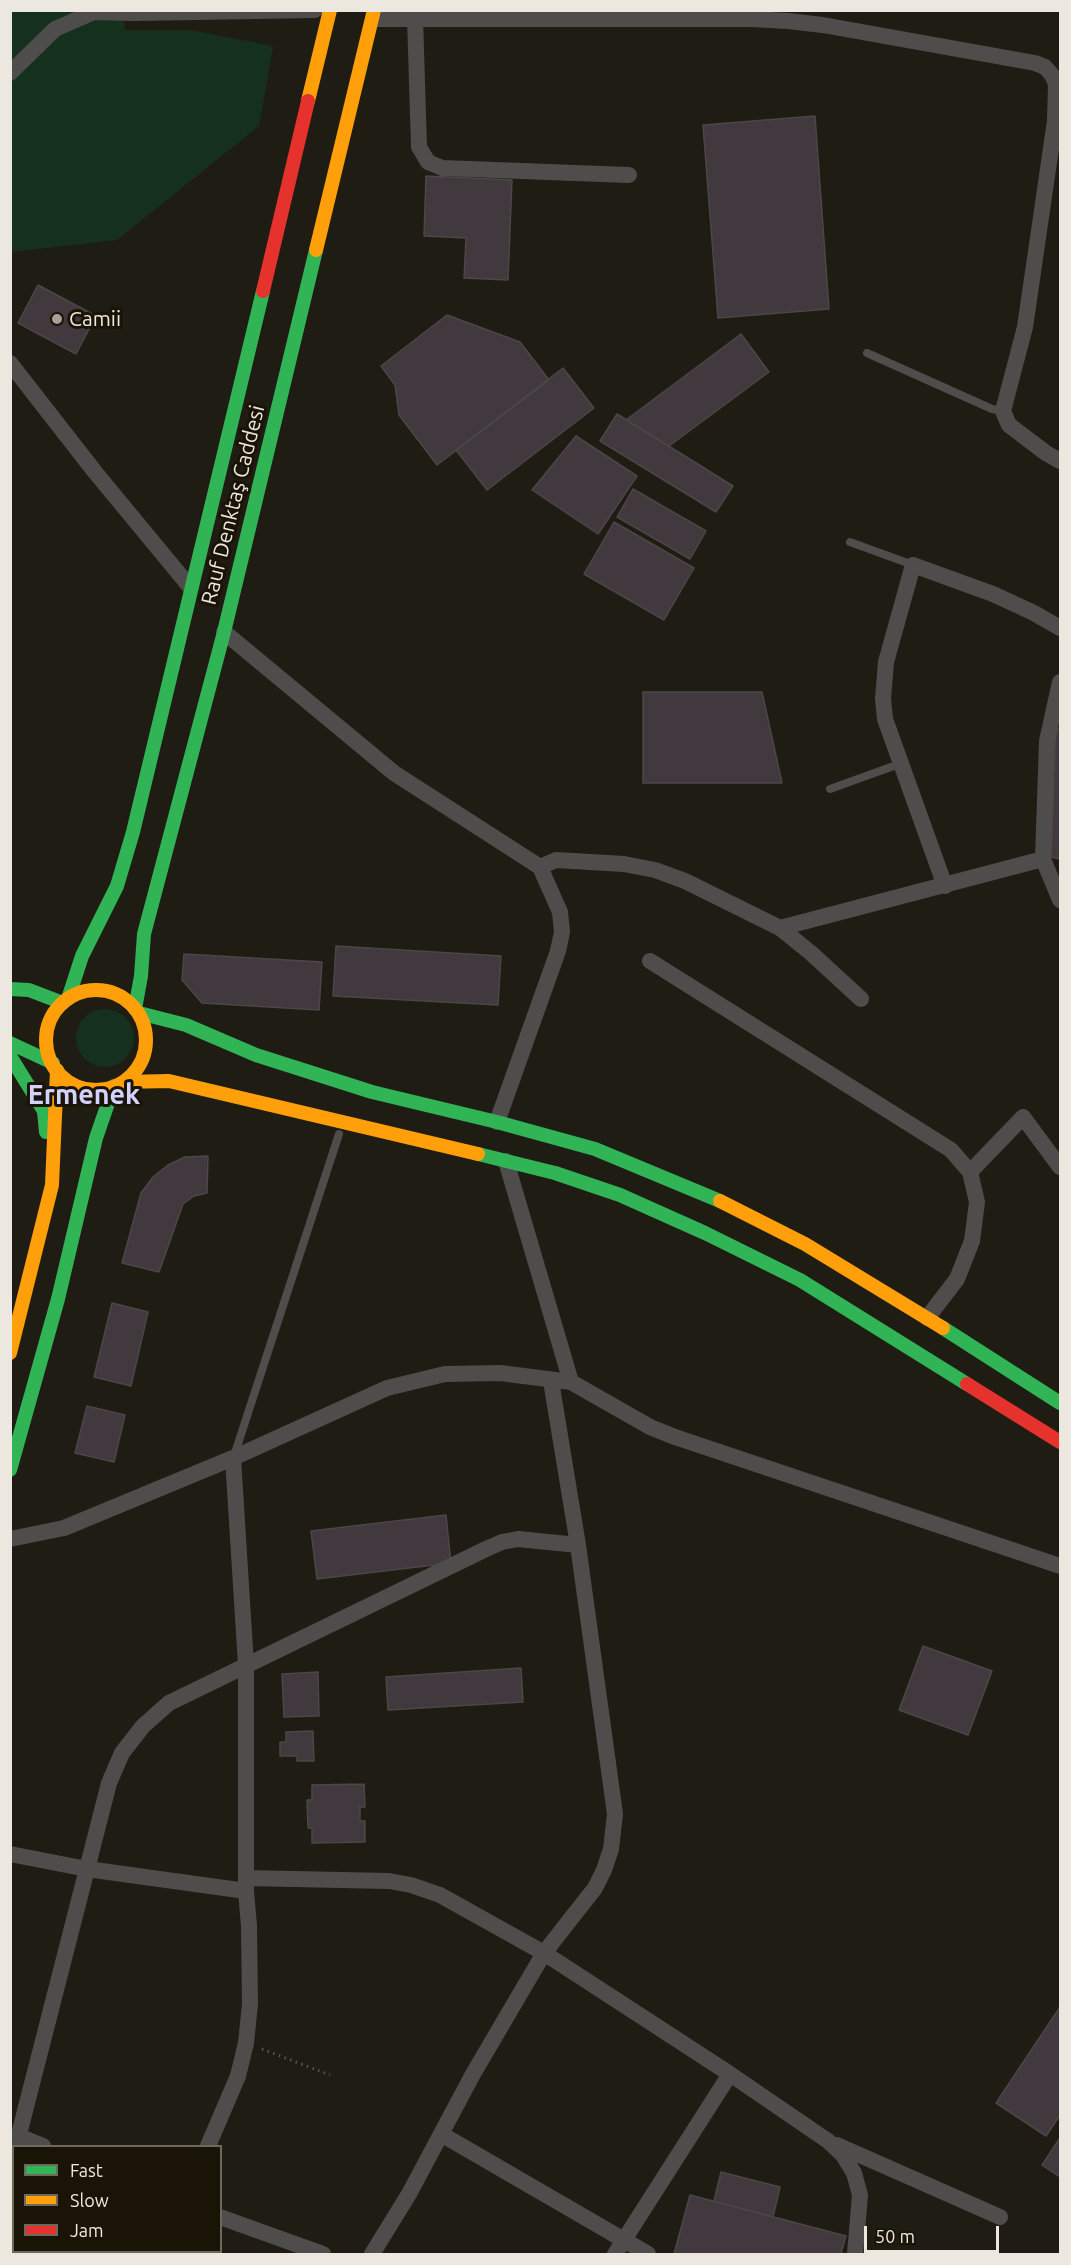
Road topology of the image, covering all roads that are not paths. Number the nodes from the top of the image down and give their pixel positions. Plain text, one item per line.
1 (315, 10) edge
2 (330, 10) edge
3 (134, 12) edge
4 (374, 15) edge
5 (415, 18) junction
6 (10, 73) edge
7 (1056, 75) edge
8 (628, 175) dead end
9 (867, 353) dead end
10 (10, 363) edge
11 (1003, 411) junction
12 (1060, 462) edge
13 (850, 542) dead end
14 (913, 565) junction
15 (190, 587) junction
16 (1060, 628) edge
17 (224, 632) junction
18 (1060, 682) edge
19 (902, 762) junction
20 (830, 789) dead end
21 (1043, 859) junction
22 (540, 867) junction
23 (945, 886) junction
24 (1060, 900) edge
25 (780, 928) junction
26 (650, 961) dead end
27 (10, 989) edge
28 (861, 999) dead end
29 (65, 1001) junction
30 (137, 1011) junction
31 (10, 1043) edge
32 (10, 1056) edge
33 (55, 1067) junction
34 (119, 1084) junction
35 (497, 1122) junction
36 (339, 1134) dead end
37 (506, 1161) junction
38 (1060, 1167) edge
39 (970, 1172) junction
40 (52, 1185) junction
41 (16, 1311) edge
42 (927, 1318) junction
43 (10, 1353) edge
44 (551, 1381) junction
45 (571, 1382) junction
46 (1060, 1402) edge
47 (1060, 1442) edge
48 (233, 1458) junction
49 (10, 1470) edge
50 (10, 1539) edge
51 (578, 1545) junction
52 (1060, 1566) edge
53 (246, 1665) junction
54 (10, 1854) edge
55 (87, 1869) junction
56 (246, 1884) junction
57 (544, 1953) junction
58 (730, 2074) junction
59 (441, 2134) junction
60 (17, 2141) edge
61 (828, 2141) junction
62 (38, 2145) edge
63 (208, 2145) edge
64 (1000, 2217) dead end
65 (222, 2218) edge
66 (624, 2240) junction
67 (323, 2254) edge
68 (372, 2254) edge
69 (615, 2254) edge
70 (648, 2254) edge
71 (855, 2254) edge

1 - 3 street
2 - 15 main road, Rauf Denktaş Caddesi
3 - 6 street
4 - 5 street
4 - 17 main road, Rauf Denktaş Caddesi
5 - 7 street
5 - 8 street
7 - 11 street
9 - 11 lane
10 - 15 street
11 - 12 street
13 - 14 lane
14 - 16 street
14 - 19 street
15 - 29 main road, Rauf Denktaş Caddesi
17 - 22 street
17 - 30 main road, Rauf Denktaş Caddesi
18 - 21 street
19 - 20 lane
19 - 23 street
21 - 23 street
21 - 24 street
22 - 25 street
22 - 35 street
23 - 25 street
25 - 28 street
26 - 39 street
27 - 29 main road
29 - 30 main road
29 - 33 main road
30 - 34 main road
30 - 35 main road
31 - 33 main road
32 - 40 main road
33 - 34 main road
33 - 40 main road
34 - 37 main road
34 - 49 main road
35 - 42 main road
36 - 48 lane
37 - 45 street
37 - 47 main road
38 - 39 street
39 - 42 street
40 - 41 main road
41 - 43 main road
42 - 46 main road
44 - 45 street
44 - 48 street
44 - 51 street
45 - 52 street
48 - 50 street
48 - 53 street
51 - 53 street
51 - 57 street
53 - 55 street
53 - 56 street
54 - 55 street
55 - 56 street
55 - 60 street
56 - 57 street
56 - 63 street
57 - 58 street
57 - 59 street
58 - 61 street
58 - 66 street
59 - 66 street
59 - 68 street
60 - 62 street
61 - 64 street
61 - 71 street
65 - 67 street
66 - 69 street
66 - 70 street

